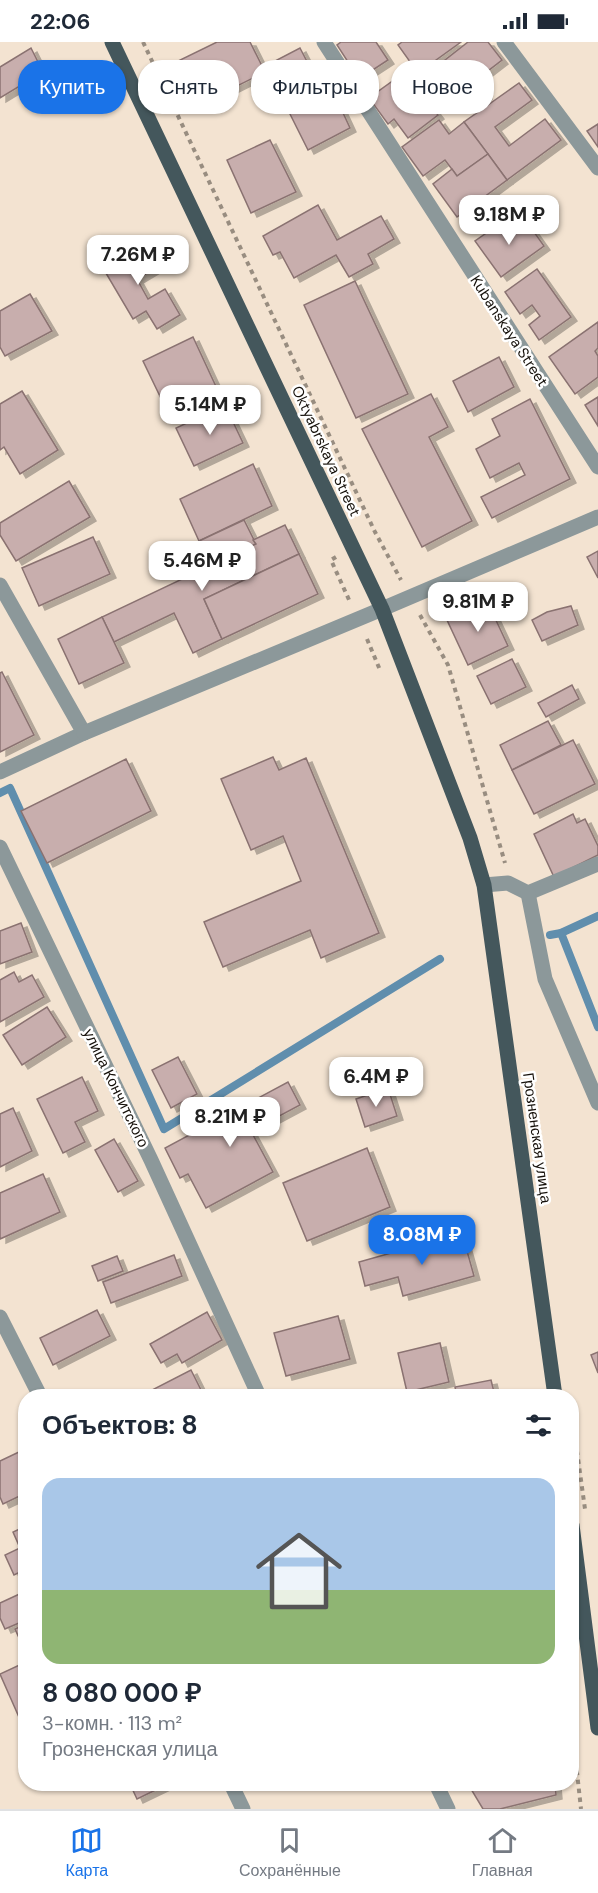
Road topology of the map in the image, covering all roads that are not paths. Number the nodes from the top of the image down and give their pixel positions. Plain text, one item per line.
1 (112, 42) edge
2 (324, 42) edge
3 (504, 42) edge
4 (598, 168) edge
5 (598, 467) edge
6 (598, 517) edge
7 (0, 585) edge
8 (382, 609) junction
9 (84, 733) junction
10 (0, 772) edge
11 (0, 848) edge
12 (598, 864) edge
13 (484, 885) junction
14 (528, 893) junction
15 (598, 1103) edge
16 (0, 1317) edge
17 (36, 1389) edge
18 (256, 1389) edge
19 (554, 1389) edge
20 (579, 1580) edge
21 (598, 1728) edge
22 (234, 1791) edge
23 (439, 1791) edge
24 (243, 1809) edge
25 (447, 1809) edge

1 - 8 main road, Oktyabrskaya Street
2 - 5 street, Kubanskaya Street
3 - 4 street
6 - 8 street
7 - 9 street
8 - 9 street
8 - 13 main road, Oktyabrskaya Street
9 - 10 street
11 - 18 street, улица Кончитского
12 - 14 street
13 - 14 street
13 - 19 main road, Грозненская улица
14 - 15 street
16 - 17 street
20 - 21 main road
22 - 24 street
23 - 25 street

